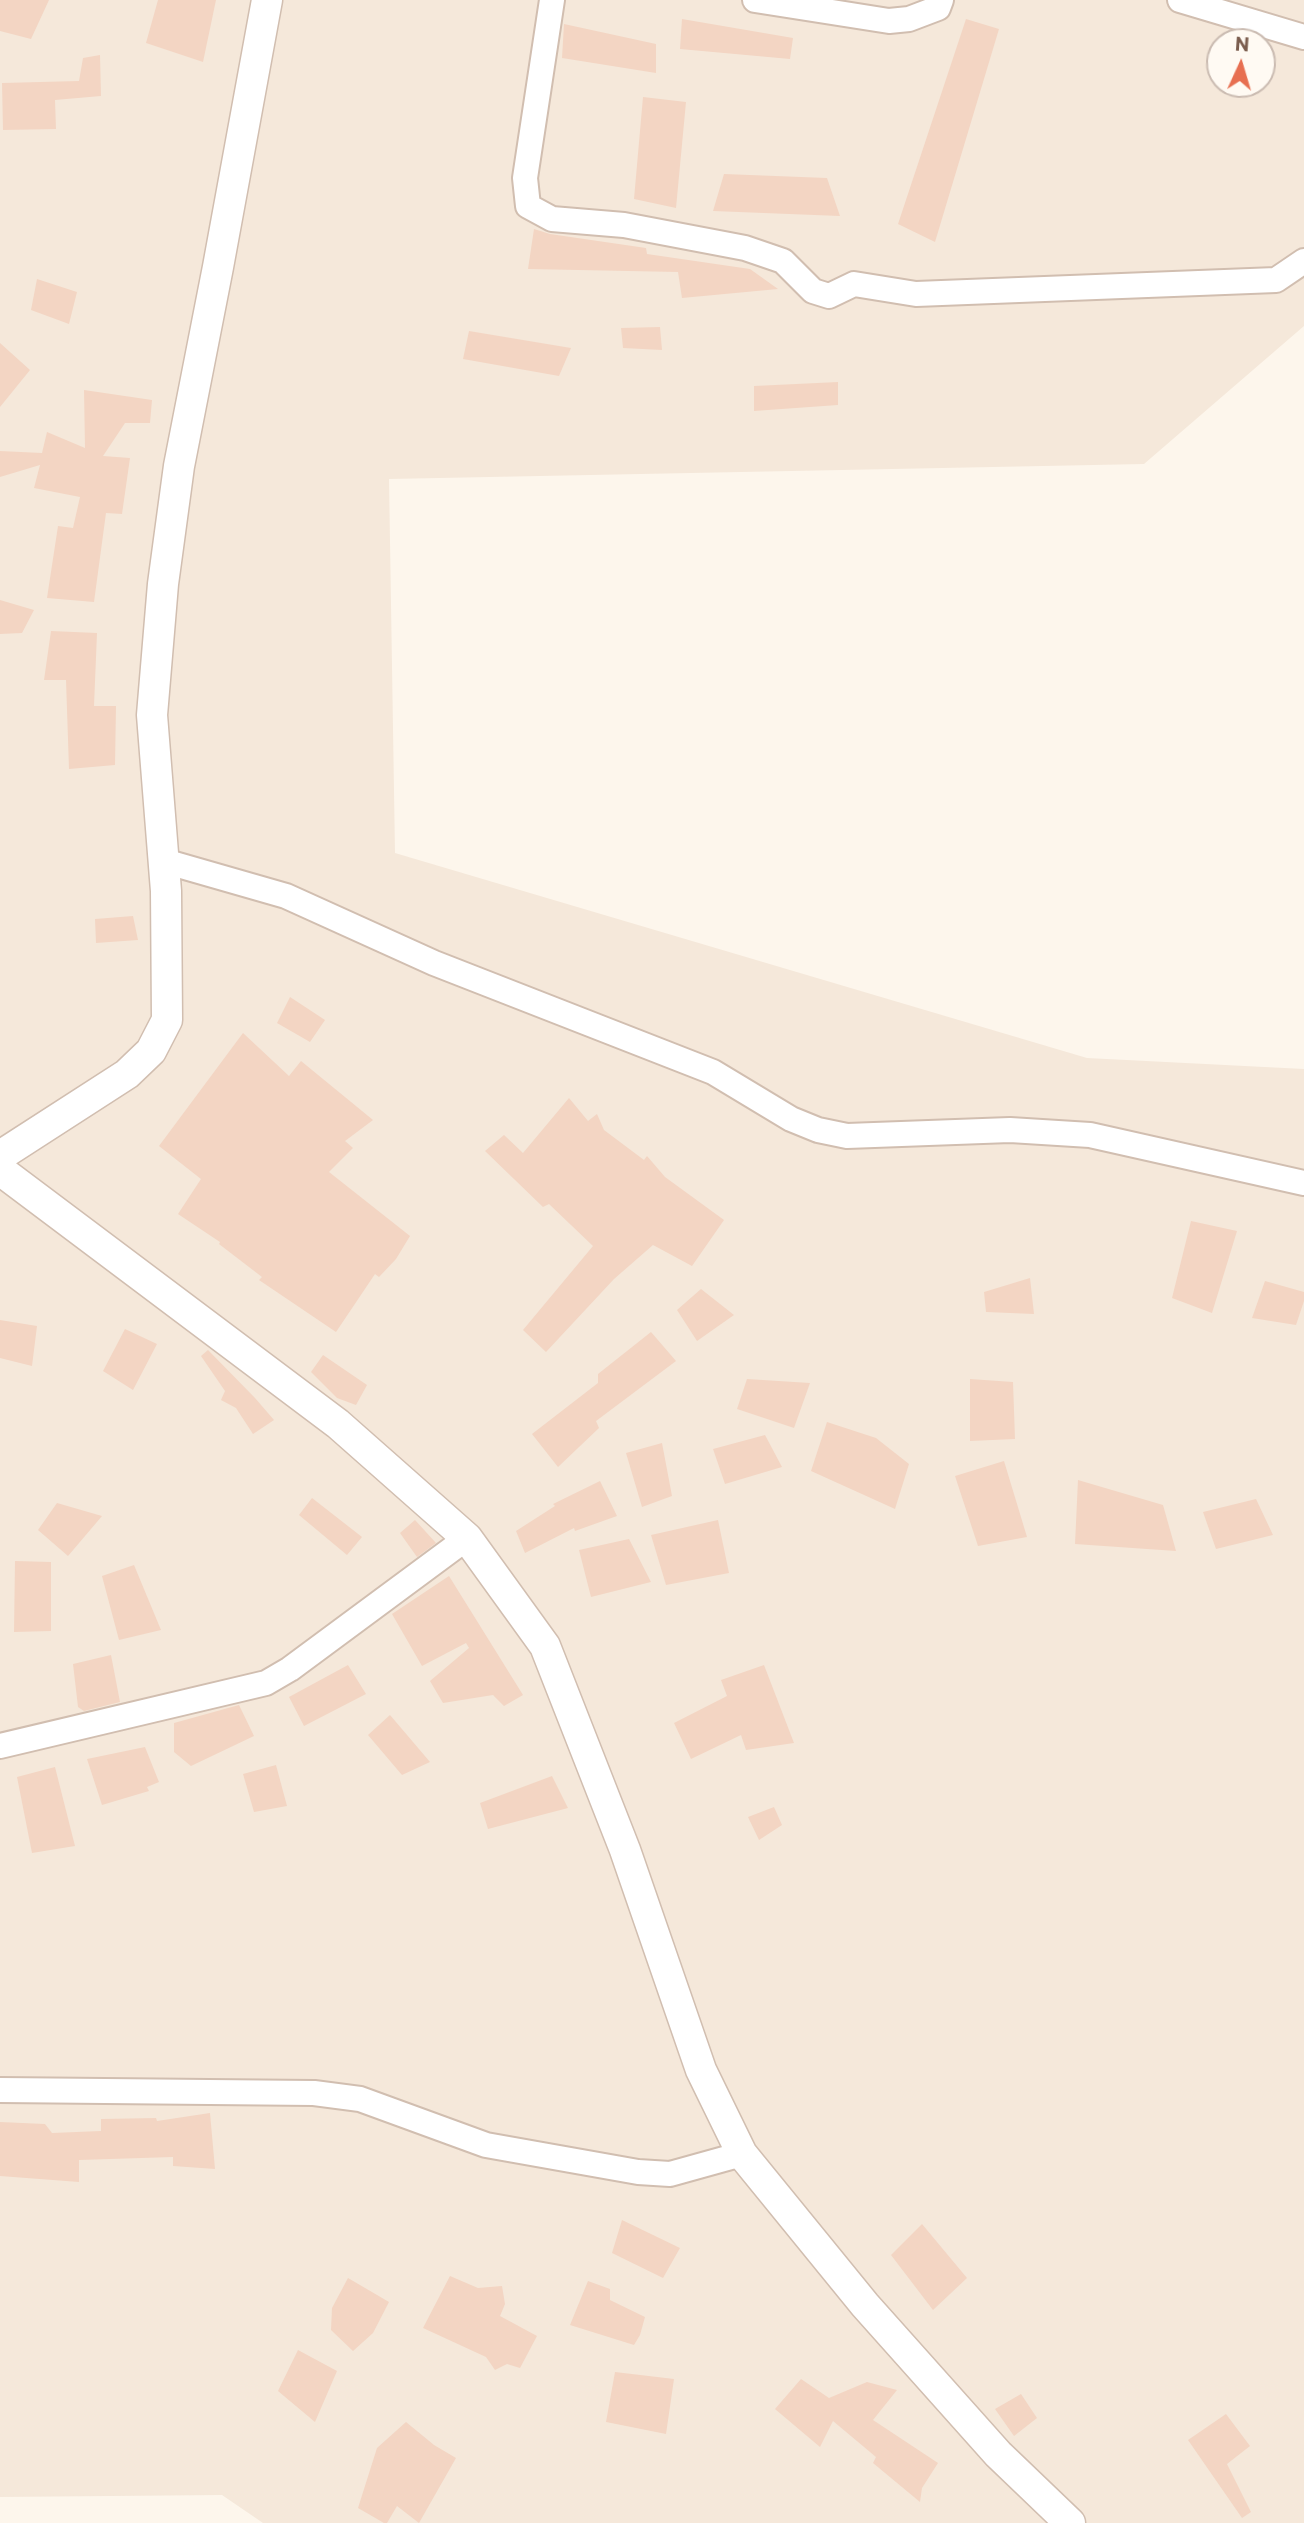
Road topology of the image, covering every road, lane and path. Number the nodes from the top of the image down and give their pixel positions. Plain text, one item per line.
1 (267, 0) edge
2 (552, 0) edge
3 (755, 0) edge
4 (941, 0) edge
5 (1180, 0) edge
6 (1304, 37) edge
7 (1304, 261) edge
8 (164, 861) junction
9 (0, 1156) edge
10 (0, 1170) edge
11 (1304, 1183) edge
12 (467, 1538) junction
13 (0, 1746) edge
14 (0, 2090) edge
15 (741, 2154) junction
16 (1070, 2523) edge

1 - 8 street
2 - 7 street
3 - 4 street
5 - 6 street
8 - 9 street
8 - 11 street
10 - 12 street
12 - 13 street
12 - 15 street
14 - 15 street
15 - 16 street

